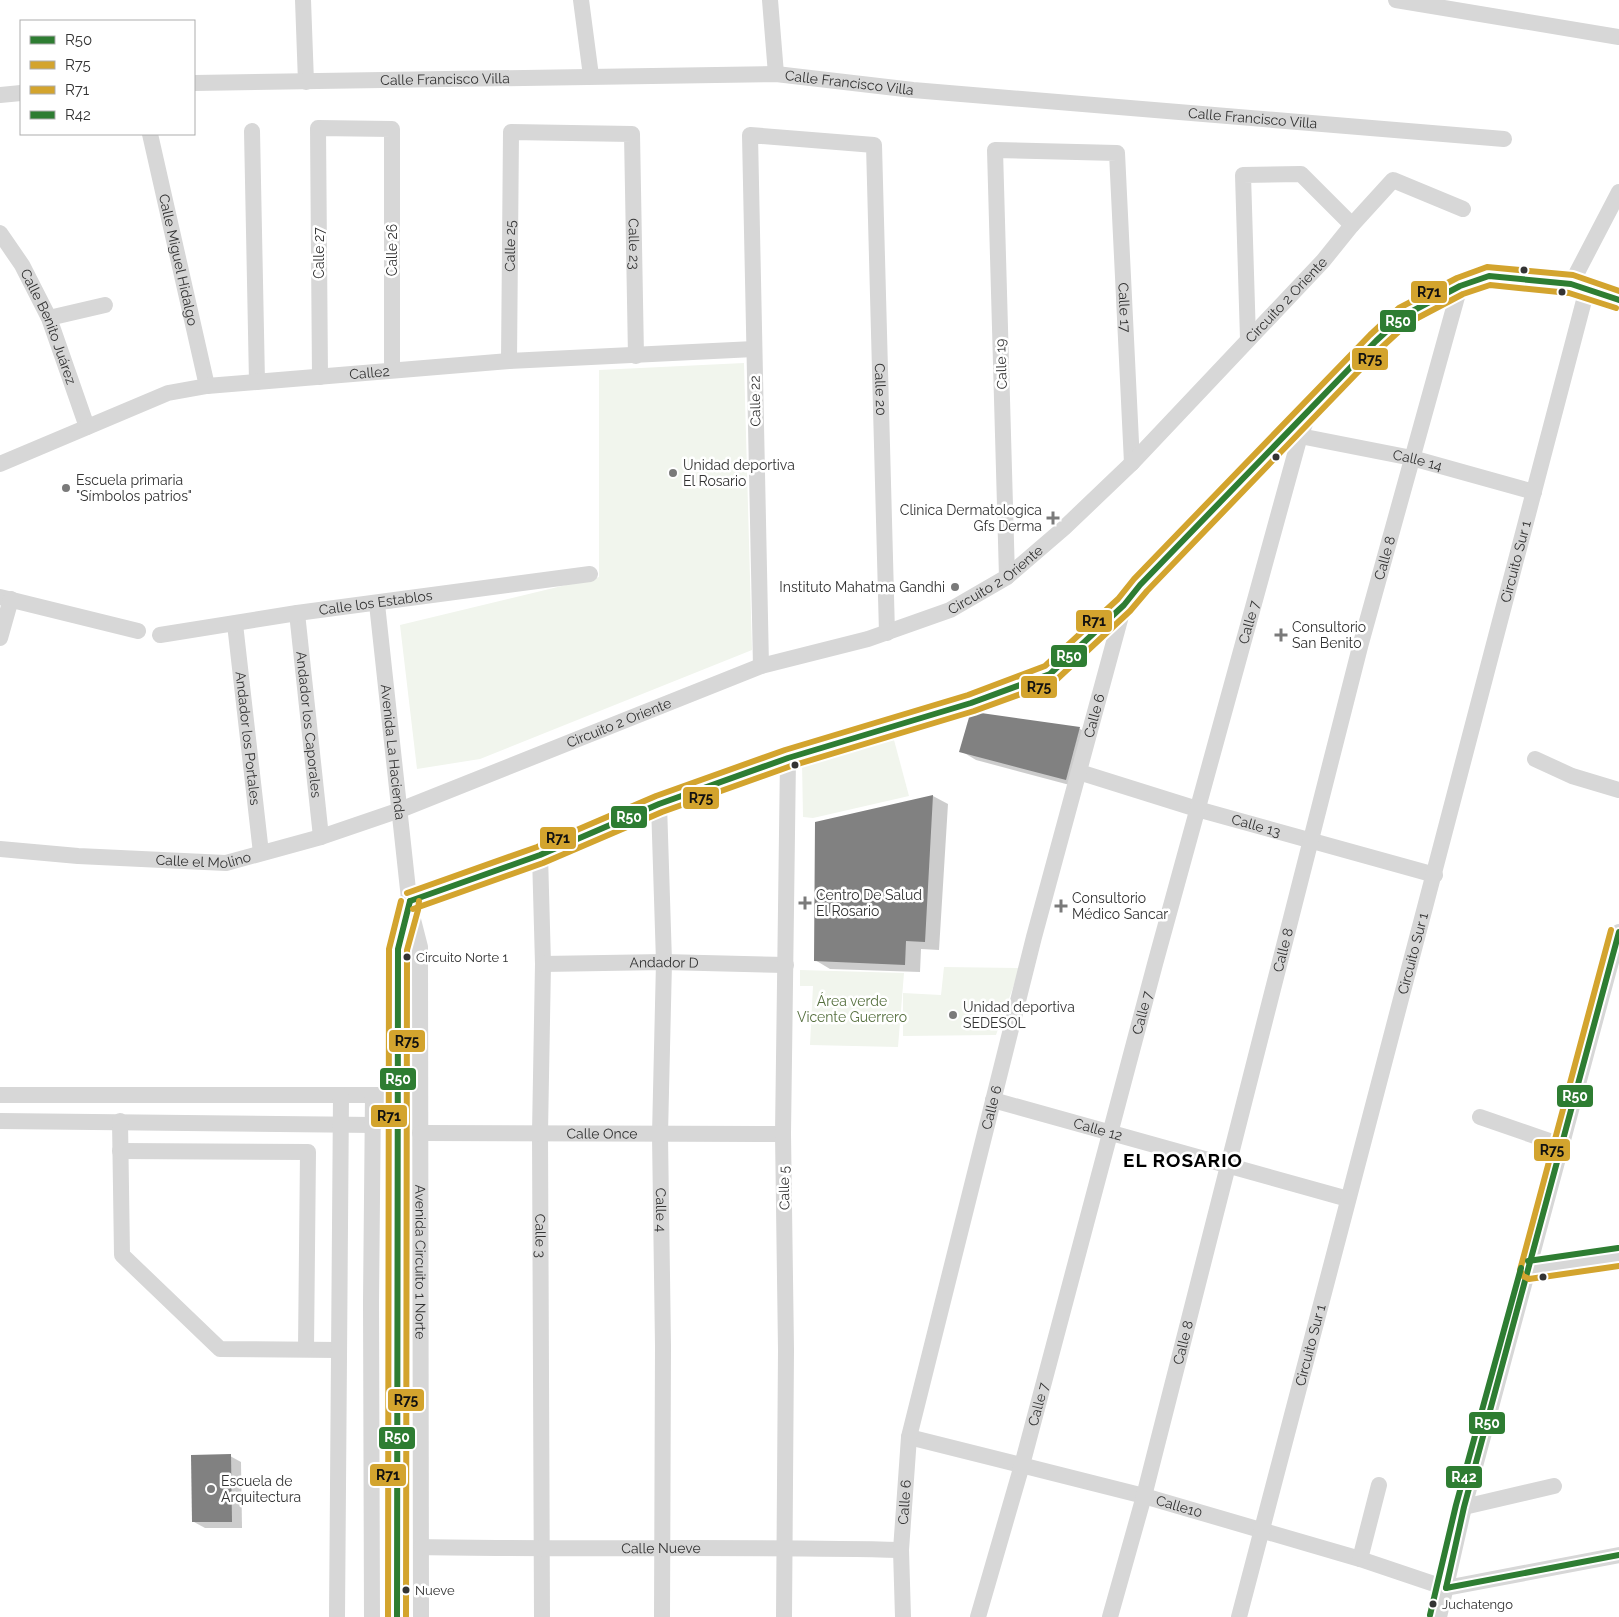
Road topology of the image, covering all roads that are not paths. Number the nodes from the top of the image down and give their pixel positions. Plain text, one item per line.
1 (303, 0) edge
2 (581, 0) edge
3 (770, 0) edge
4 (1396, 0) edge
5 (1619, 37) edge
6 (776, 74) junction
7 (591, 76) junction
8 (306, 82) junction
9 (195, 83) edge
10 (20, 93) edge
11 (0, 95) edge
12 (392, 129) joint
13 (252, 131) dead end
14 (632, 134) joint
15 (150, 135) edge
16 (750, 135) joint
17 (1504, 139) dead end
18 (995, 150) joint
19 (1619, 192) edge
20 (1463, 209) dead end
21 (1352, 225) junction
22 (0, 233) edge
23 (1460, 286) junction
24 (1579, 287) junction
25 (1619, 300) edge
26 (105, 306) dead end
27 (49, 318) junction
28 (1248, 339) junction
29 (754, 349) junction
30 (636, 356) junction
31 (510, 361) junction
32 (392, 370) junction
33 (320, 377) junction
34 (257, 382) junction
35 (207, 386) junction
36 (1310, 410) junction
37 (87, 427) junction
38 (1300, 436) junction
39 (1412, 458) junction
40 (1132, 463) junction
41 (0, 464) edge
42 (1534, 492) junction
43 (590, 574) dead end
44 (1007, 577) junction
45 (6, 598) edge
46 (377, 604) junction
47 (1124, 605) junction
48 (297, 613) junction
49 (235, 624) junction
50 (138, 631) dead end
51 (887, 633) junction
52 (160, 635) dead end
53 (0, 638) edge
54 (761, 666) junction
55 (788, 758) junction
56 (1535, 759) dead end
57 (1079, 772) junction
58 (1619, 790) edge
59 (659, 804) junction
60 (1197, 809) junction
61 (400, 810) junction
62 (321, 837) junction
63 (1310, 840) junction
64 (0, 849) edge
65 (261, 853) junction
66 (540, 854) junction
67 (1435, 875) junction
68 (410, 904) junction
69 (1619, 932) edge
70 (664, 962) junction
71 (543, 964) junction
72 (786, 965) junction
73 (1611, 993) edge
74 (0, 1095) edge
75 (373, 1095) junction
76 (398, 1095) junction
77 (100, 1096) junction
78 (341, 1096) junction
79 (993, 1100) junction
80 (1480, 1117) dead end
81 (0, 1121) edge
82 (100, 1121) junction
83 (120, 1121) junction
84 (341, 1125) junction
85 (374, 1125) junction
86 (420, 1133) junction
87 (540, 1133) junction
88 (1111, 1133) junction
89 (783, 1134) junction
90 (660, 1135) junction
91 (1561, 1145) junction
92 (120, 1151) junction
93 (1228, 1166) junction
94 (1348, 1199) junction
95 (1619, 1257) edge
96 (1529, 1270) junction
97 (371, 1343) junction
98 (398, 1344) junction
99 (421, 1344) junction
100 (306, 1348) junction
101 (340, 1350) junction
102 (909, 1437) junction
103 (1022, 1465) junction
104 (1379, 1485) dead end
105 (1554, 1486) dead end
106 (1144, 1496) junction
107 (1464, 1507) junction
108 (1262, 1529) junction
109 (421, 1547) junction
110 (785, 1547) junction
111 (663, 1548) junction
112 (542, 1550) junction
113 (901, 1550) junction
114 (1619, 1555) edge
115 (1360, 1559) junction
116 (1446, 1588) junction
117 (337, 1617) edge
118 (372, 1617) edge
119 (397, 1617) edge
120 (421, 1617) edge
121 (542, 1617) edge
122 (662, 1617) edge
123 (784, 1617) edge
124 (903, 1617) edge
125 (978, 1617) edge
126 (1110, 1617) edge
127 (1239, 1617) edge
128 (1439, 1617) edge

1 - 8 street
2 - 7 street
3 - 6 street
4 - 5 street
6 - 7 street, Calle Francisco Villa
6 - 17 street, Calle Francisco Villa
7 - 8 street, Calle Francisco Villa
8 - 9 street, Calle Francisco Villa
10 - 11 street
12 - 32 street, Calle 26
12 - 33 street, Calle 27
13 - 34 street
14 - 30 street, Calle 23
14 - 31 street, Calle 25
15 - 35 street, Calle Miguel Hidalgo
16 - 29 street, Calle 22
16 - 51 street, Calle 20
18 - 40 street, Calle 17
18 - 44 street, Calle 19
19 - 24 street, Circuito Sur 1
20 - 21 street, Circuito 2 Oriente
21 - 28 street, Circuito 2 Oriente
21 - 28 street
22 - 27 street, Calle Benito Juárez
23 - 24 street
23 - 36 street
23 - 39 street, Calle 8
24 - 25 street
24 - 42 street, Circuito Sur 1
26 - 27 street
27 - 37 street, Calle Benito Juárez
28 - 40 street, Circuito 2 Oriente
29 - 30 street, Calle2
29 - 54 street, Calle 22
30 - 31 street, Calle2
31 - 32 street, Calle2
32 - 33 street, Calle2
33 - 34 street, Calle2
34 - 35 street, Calle2
35 - 37 street, Calle2
36 - 38 street, Calle 7
36 - 47 street
37 - 41 street, Calle2
38 - 39 street, Calle 14
38 - 60 street, Calle 7
39 - 42 street, Calle 14
39 - 63 street, Calle 8
40 - 44 street, Circuito 2 Oriente
42 - 67 street, Circuito Sur 1
43 - 46 street, Calle los Establos
44 - 51 street, Circuito 2 Oriente
45 - 50 street
45 - 53 street
46 - 48 street, Calle los Establos
46 - 61 street, Avenida La Hacienda
47 - 55 street
47 - 57 street, Calle 6
48 - 49 street, Calle los Establos
48 - 62 street, Andador los Caporales
49 - 52 street, Calle los Establos
49 - 65 street, Andador los Portales
51 - 54 street, Circuito 2 Oriente
54 - 61 street, Circuito 2 Oriente
55 - 59 street
55 - 72 street, Calle 5
56 - 58 street
57 - 60 street, Calle 13
57 - 79 street, Calle 6
59 - 66 street
59 - 70 street, Calle 4
60 - 63 street, Calle 13
60 - 88 street, Calle 7
61 - 62 street, Calle el Molino
61 - 68 street, Avenida La Hacienda
62 - 65 street, Calle el Molino
63 - 67 street, Calle 13
63 - 93 street, Calle 8
64 - 65 street, Calle el Molino
66 - 68 street
66 - 71 street, Calle 3
67 - 94 street, Circuito Sur 1
68 - 76 street, Avenida Circuito 1 Norte
68 - 86 street, Avenida Circuito 1 Norte
69 - 73 street
70 - 71 street, Andador D
70 - 72 street, Andador D
70 - 90 street, Calle 4
71 - 87 street, Calle 3
72 - 89 street, Calle 5
73 - 91 street
74 - 77 street
75 - 76 street
75 - 78 street
75 - 85 street
76 - 98 street, Avenida Circuito 1 Norte
77 - 78 street
77 - 82 street
78 - 84 street
79 - 88 street, Calle 12
79 - 102 street, Calle 6
80 - 91 street
81 - 82 street
82 - 83 street
83 - 84 street
83 - 92 street
84 - 85 street
84 - 101 street
85 - 97 street
86 - 87 street, Calle Once
86 - 99 street, Avenida Circuito 1 Norte
87 - 90 street, Calle Once
87 - 112 street, Calle 3
88 - 93 street, Calle 12
88 - 103 street, Calle 7
89 - 90 street, Calle Once
89 - 110 street, Calle 5
90 - 111 street, Calle 4
91 - 96 street
92 - 100 street
92 - 100 street
93 - 94 street, Calle 12
93 - 106 street, Calle 8
94 - 108 street, Circuito Sur 1
95 - 96 street
96 - 107 street
97 - 98 street
97 - 118 street
98 - 99 street
98 - 119 street, Avenida Circuito 1 Norte
99 - 109 street, Avenida Circuito 1 Norte
100 - 101 street
101 - 117 street
102 - 103 street, Calle10
102 - 113 street, Calle 6
103 - 106 street, Calle10
103 - 125 street, Calle 7
104 - 115 street
105 - 107 street
106 - 108 street, Calle10
106 - 126 street, Calle 8
107 - 116 street
108 - 115 street, Calle10
108 - 127 street, Circuito Sur 1
109 - 112 street, Calle Nueve
109 - 120 street, Avenida Circuito 1 Norte
110 - 111 street, Calle Nueve
110 - 113 street, Calle Nueve
110 - 123 street, Calle 5
111 - 112 street, Calle Nueve
111 - 122 street, Calle 4
112 - 121 street, Calle 3
113 - 124 street, Calle 6
114 - 116 street
115 - 116 street, Calle10
116 - 128 street

